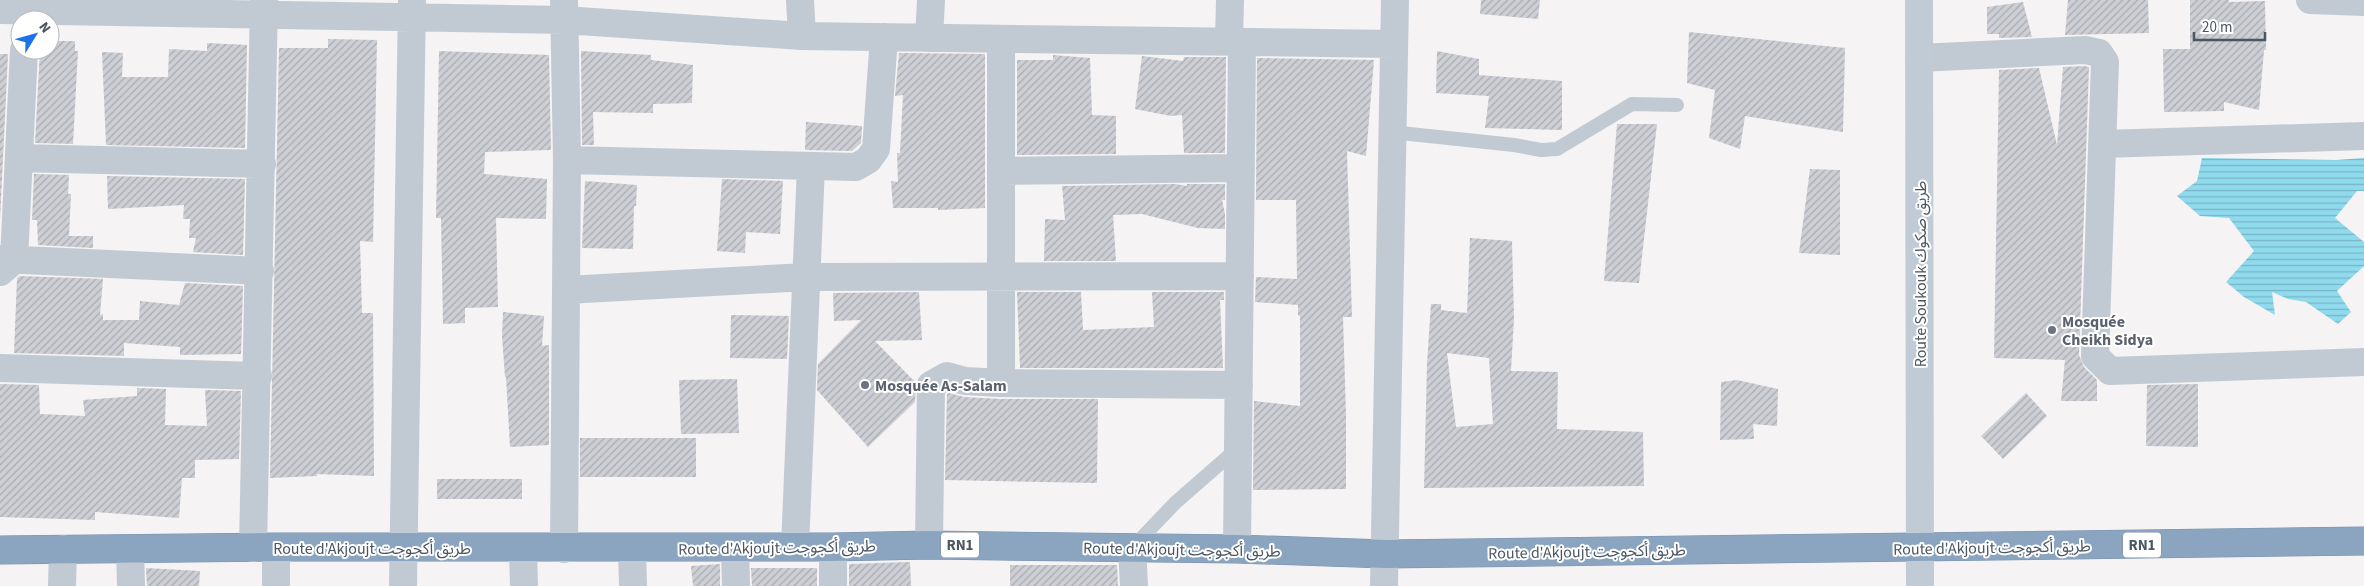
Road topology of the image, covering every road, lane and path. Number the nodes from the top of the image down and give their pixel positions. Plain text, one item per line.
1 (800, 0) edge
2 (931, 0) edge
3 (1230, 0) edge
4 (1395, 0) edge
5 (1919, 0) edge
6 (2310, 0) edge
7 (2364, 2) edge
8 (264, 8) edge
9 (412, 8) edge
10 (564, 10) edge
11 (60, 13) edge
12 (802, 36) junction
13 (884, 37) junction
14 (929, 38) junction
15 (1002, 39) junction
16 (1235, 42) junction
17 (1392, 44) junction
18 (1919, 58) junction
19 (24, 60) edge
20 (1676, 105) dead end
21 (1391, 132) junction
22 (2364, 136) edge
23 (2102, 144) junction
24 (19, 158) junction
25 (567, 160) junction
26 (262, 164) junction
27 (811, 166) junction
28 (1241, 168) junction
29 (1002, 172) junction
30 (4, 264) edge
31 (260, 271) junction
32 (1240, 276) junction
33 (806, 277) junction
34 (1001, 278) junction
35 (566, 290) junction
36 (2364, 362) edge
37 (0, 368) edge
38 (258, 376) junction
39 (1001, 383) junction
40 (1239, 385) junction
41 (1239, 446) junction
42 (2364, 541) edge
43 (929, 545) junction
44 (794, 547) junction
45 (833, 547) junction
46 (265, 548) junction
47 (403, 548) junction
48 (632, 548) junction
49 (735, 548) junction
50 (1132, 548) junction
51 (1920, 548) junction
52 (63, 549) junction
53 (130, 549) junction
54 (523, 549) junction
55 (564, 549) junction
56 (1237, 549) junction
57 (0, 550) edge
58 (1385, 554) junction
59 (62, 586) edge
60 (131, 586) edge
61 (276, 586) edge
62 (403, 586) edge
63 (524, 586) edge
64 (633, 586) edge
65 (736, 586) edge
66 (833, 586) edge
67 (1134, 586) edge
68 (1384, 586) edge
69 (1920, 586) edge

1 - 12 street
2 - 14 street
3 - 16 street
4 - 17 street
5 - 18 street, Route Soukouk طريق صكوك
6 - 7 street
8 - 9 street
8 - 11 street
8 - 26 street
9 - 10 street
9 - 47 street
10 - 12 street
10 - 25 street
12 - 13 street
13 - 14 street
13 - 27 street
14 - 15 street
15 - 16 street
15 - 29 street
16 - 17 street
16 - 28 street
17 - 21 street
18 - 23 street
18 - 51 street, Route Soukouk طريق صكوك
19 - 24 street
20 - 21 lane
21 - 58 street
22 - 23 street
23 - 36 street
24 - 26 street
24 - 30 street
25 - 27 street
25 - 35 street
26 - 31 street
27 - 33 street
28 - 29 street
28 - 32 street
29 - 34 street
30 - 31 street
31 - 38 street
32 - 34 street
32 - 40 street
33 - 34 street
33 - 35 street
33 - 44 street
34 - 39 street
35 - 55 street
37 - 38 street
38 - 46 street
39 - 40 street
39 - 43 street
40 - 41 street
41 - 50 lane
41 - 56 street
42 - 51 highway, Route d'Akjoujt طريق أكجوجت / RN1
43 - 45 highway, Route d'Akjoujt طريق أكجوجت / RN1
43 - 50 highway, Route d'Akjoujt طريق أكجوجت / RN1
44 - 45 highway, Route d'Akjoujt طريق أكجوجت / RN1
44 - 49 highway, Route d'Akjoujt طريق أكجوجت / RN1
45 - 66 street
46 - 47 highway, Route d'Akjoujt طريق أكجوجت / RN1
46 - 53 highway, Route d'Akjoujt طريق أكجوجت / RN1
46 - 61 street
47 - 54 highway, Route d'Akjoujt طريق أكجوجت / RN1
47 - 62 street
48 - 49 highway, Route d'Akjoujt طريق أكجوجت / RN1
48 - 55 highway, Route d'Akjoujt طريق أكجوجت / RN1
48 - 64 street
49 - 65 street
50 - 56 highway, Route d'Akjoujt طريق أكجوجت / RN1
50 - 67 street
51 - 58 highway, Route d'Akjoujt طريق أكجوجت / RN1
51 - 69 street, Route Soukouk طريق صكوك
52 - 53 highway, Route d'Akjoujt طريق أكجوجت / RN1
52 - 57 highway, Route d'Akjoujt طريق أكجوجت / RN1
52 - 59 street
53 - 60 street
54 - 55 highway, Route d'Akjoujt طريق أكجوجت / RN1
54 - 63 street
56 - 58 highway, Route d'Akjoujt طريق أكجوجت / RN1
58 - 68 street

